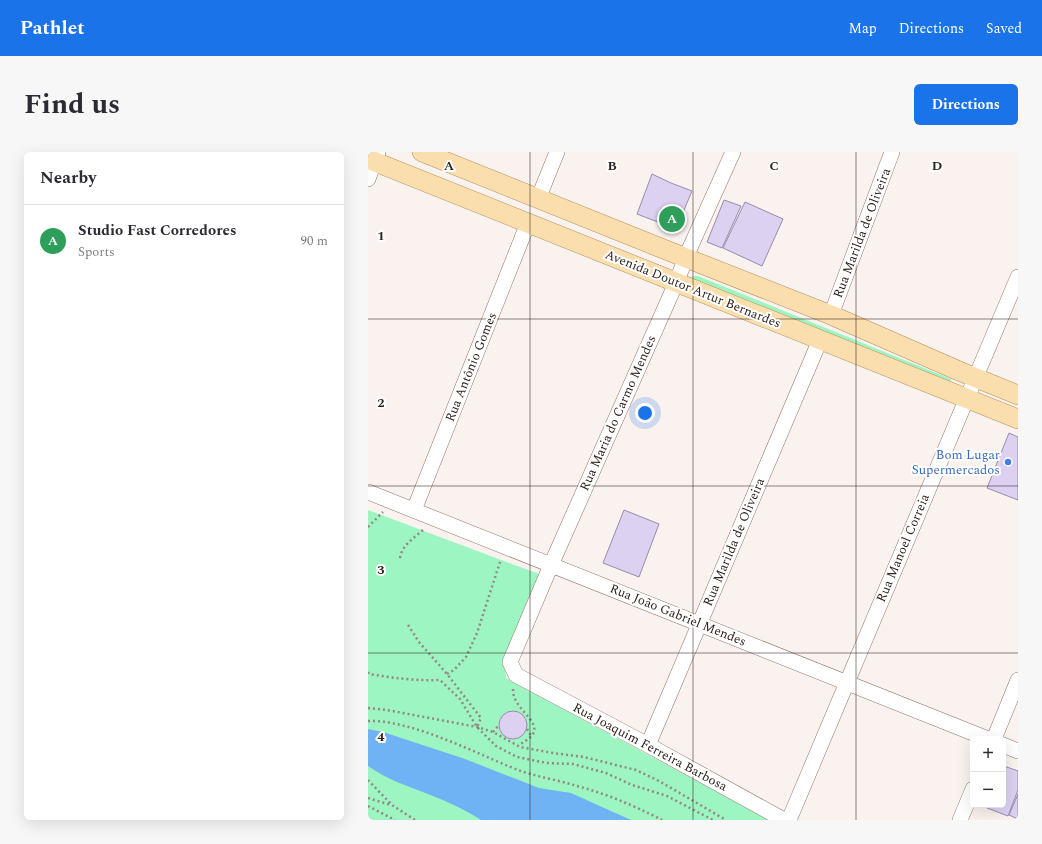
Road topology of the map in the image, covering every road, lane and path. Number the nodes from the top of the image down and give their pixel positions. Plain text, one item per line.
1 (422, 152) edge
2 (557, 152) edge
3 (733, 152) edge
4 (892, 152) edge
5 (374, 157) edge
6 (368, 179) edge
7 (538, 199) junction
8 (528, 223) junction
9 (686, 258) junction
10 (1018, 277) edge
11 (676, 283) junction
12 (831, 315) junction
13 (820, 340) junction
14 (976, 378) junction
15 (1018, 394) edge
16 (967, 398) junction
17 (1018, 419) edge
18 (368, 492) edge
19 (414, 510) junction
20 (435, 519) junction
21 (504, 546) junction
22 (400, 558) dead end
23 (551, 565) junction
24 (699, 624) junction
25 (408, 625) dead end
26 (368, 672) edge
27 (447, 674) junction
28 (516, 675) junction
29 (1018, 680) edge
30 (847, 683) junction
31 (368, 708) edge
32 (368, 720) edge
33 (499, 725) dead end
34 (477, 727) junction
35 (527, 730) dead end
36 (493, 732) junction
37 (980, 736) edge
38 (995, 736) edge
39 (529, 738) junction
40 (518, 745) junction
41 (648, 745) junction
42 (1006, 746) edge
43 (1018, 751) edge
44 (368, 780) edge
45 (970, 796) edge
46 (368, 798) edge
47 (392, 805) junction
48 (368, 806) edge
49 (395, 820) edge
50 (415, 820) edge
51 (662, 820) edge
52 (713, 820) edge
53 (726, 820) edge
54 (784, 820) edge
55 (789, 820) edge
56 (960, 820) edge

1 - 7 main road, Avenida Doutor Artur Bernardes
2 - 7 street
3 - 9 street, Rua Maria do Carmo Mendes
4 - 12 street, Rua Marilda de Oliveira
5 - 6 street
5 - 8 main road, Avenida Doutor Artur Bernardes
7 - 9 main road, Avenida Doutor Artur Bernardes
8 - 11 main road, Avenida Doutor Artur Bernardes
8 - 19 street, Rua Antônio Gomes
9 - 11 street, Rua Maria do Carmo Mendes
9 - 12 main road, Avenida Doutor Artur Bernardes
10 - 14 street, Rua Manoel Correia
11 - 13 main road, Avenida Doutor Artur Bernardes
11 - 23 street, Rua Maria do Carmo Mendes
12 - 14 main road, Avenida Doutor Artur Bernardes
13 - 16 main road, Avenida Doutor Artur Bernardes
13 - 24 street, Rua Marilda de Oliveira
14 - 15 main road, Avenida Doutor Artur Bernardes
14 - 16 street, Rua Manoel Correia
16 - 17 main road, Avenida Doutor Artur Bernardes
16 - 30 street, Rua Manoel Correia
18 - 19 street, Rua João Gabriel Mendes
19 - 20 street, Rua João Gabriel Mendes
20 - 21 street, Rua João Gabriel Mendes
20 - 22 path
21 - 23 street, Rua João Gabriel Mendes
21 - 27 path
23 - 24 street, Rua João Gabriel Mendes
23 - 28 street, Rua Maria do Carmo Mendes
24 - 30 street, Rua João Gabriel Mendes
24 - 41 street, Rua Marilda de Oliveira
25 - 27 path
26 - 34 path
27 - 34 path
28 - 39 path
28 - 41 street, Rua Joaquim Ferreira Barbosa
29 - 38 street
30 - 37 street, Rua João Gabriel Mendes
30 - 55 street, Rua Manoel Correia
31 - 34 path
32 - 51 path
33 - 36 path
34 - 36 path
34 - 52 path
35 - 39 path
36 - 40 path
39 - 40 path
40 - 53 path
41 - 54 street, Rua Joaquim Ferreira Barbosa
42 - 43 street
44 - 47 path
45 - 56 street
46 - 47 path
47 - 50 path
48 - 49 path

